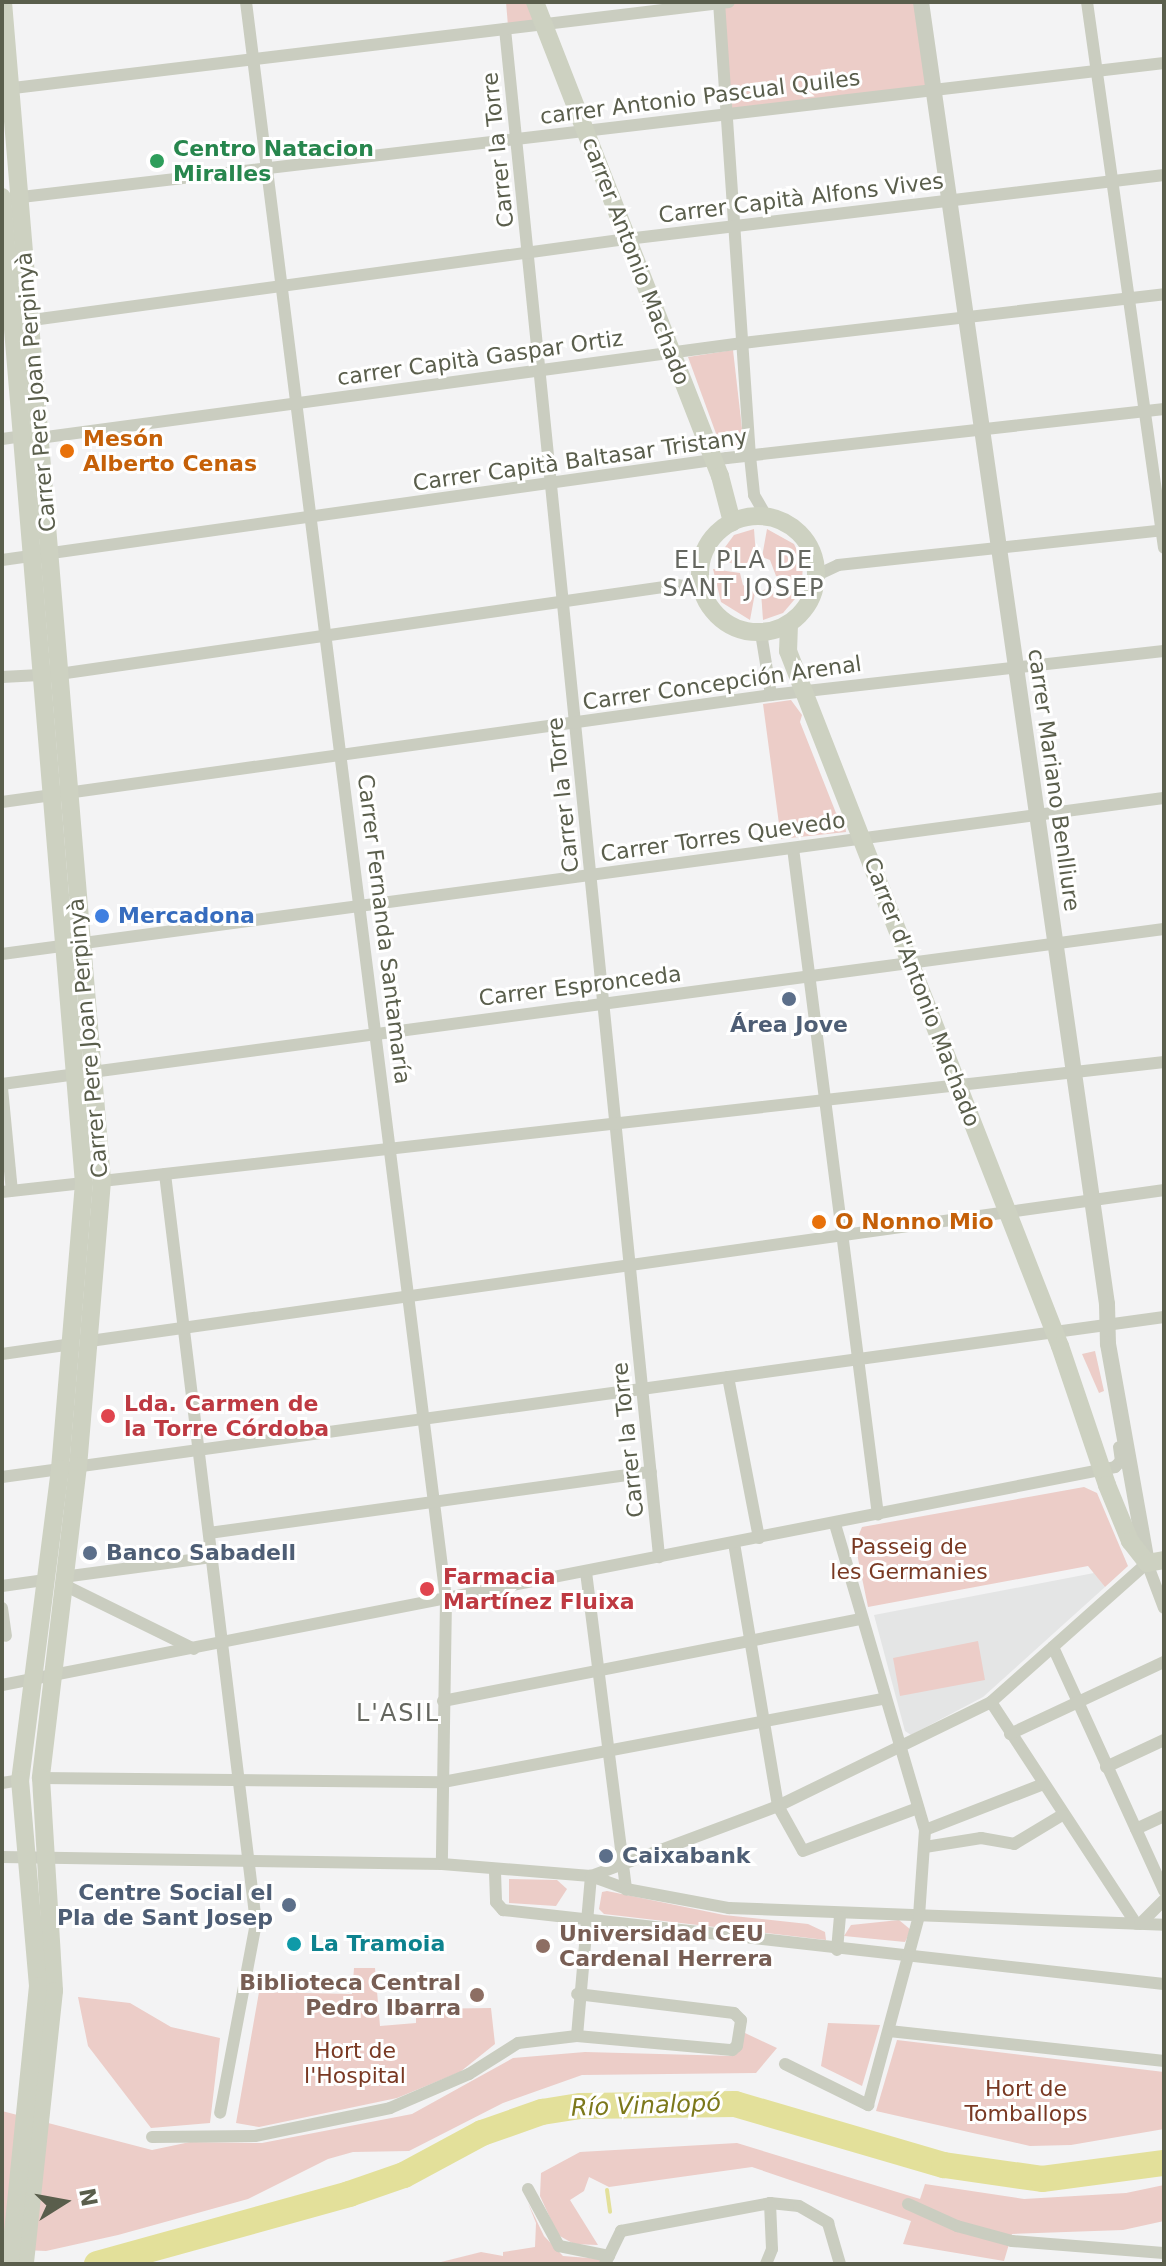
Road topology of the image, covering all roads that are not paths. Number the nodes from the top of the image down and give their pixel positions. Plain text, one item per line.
1 (3, 2) edge
2 (246, 2) edge
3 (535, 2) edge
4 (722, 2) edge
5 (921, 2) edge
6 (1087, 2) edge
7 (544, 24) junction
8 (505, 29) junction
9 (253, 59) junction
10 (1164, 63) edge
11 (1096, 71) junction
12 (6, 89) edge
13 (933, 90) junction
14 (726, 115) junction
15 (585, 131) junction
16 (517, 139) junction
17 (267, 168) junction
18 (1164, 175) edge
19 (1112, 181) junction
20 (8, 198) edge
21 (949, 201) junction
22 (734, 226) junction
23 (627, 239) junction
24 (528, 252) junction
25 (282, 286) junction
26 (1164, 294) edge
27 (1129, 298) junction
28 (966, 317) junction
29 (22, 322) junction
30 (743, 343) junction
31 (671, 353) junction
32 (540, 370) junction
33 (298, 403) junction
34 (1164, 409) edge
35 (1145, 412) junction
36 (983, 430) junction
37 (31, 437) junction
38 (2, 439) edge
39 (750, 456) junction
40 (714, 460) junction
41 (552, 482) junction
42 (766, 516) junction
43 (312, 518) junction
44 (732, 522) junction
45 (1163, 530) edge
46 (999, 547) junction
47 (1164, 548) edge
48 (41, 554) junction
49 (2, 560) edge
50 (817, 575) junction
51 (702, 589) junction
52 (563, 602) junction
53 (789, 624) junction
54 (761, 633) junction
55 (327, 636) junction
56 (1164, 651) edge
57 (1016, 668) junction
58 (51, 673) junction
59 (2, 677) edge
60 (803, 691) junction
61 (771, 695) junction
62 (575, 723) junction
63 (342, 755) junction
64 (60, 795) junction
65 (1164, 798) edge
66 (2, 802) edge
67 (1037, 815) junction
68 (863, 838) junction
69 (793, 848) junction
70 (591, 875) junction
71 (361, 906) junction
72 (1164, 929) edge
73 (1055, 942) junction
74 (73, 944) junction
75 (2, 954) edge
76 (911, 961) junction
77 (811, 977) junction
78 (604, 1003) junction
79 (377, 1033) junction
80 (1164, 1062) edge
81 (84, 1072) junction
82 (1074, 1073) junction
83 (2, 1086) edge
84 (959, 1086) junction
85 (826, 1101) junction
86 (615, 1123) junction
87 (391, 1149) junction
88 (165, 1174) junction
89 (93, 1182) junction
90 (1164, 1190) edge
91 (7, 1191) edge
92 (1093, 1200) junction
93 (1008, 1212) junction
94 (845, 1236) junction
95 (630, 1265) junction
96 (409, 1296) junction
97 (1164, 1317) edge
98 (1110, 1323) junction
99 (184, 1328) junction
100 (1054, 1331) junction
101 (81, 1343) junction
102 (2, 1354) edge
103 (862, 1358) junction
104 (728, 1377) junction
105 (642, 1389) junction
106 (424, 1419) junction
107 (1121, 1428) junction
108 (199, 1450) junction
109 (69, 1468) junction
110 (1103, 1469) junction
111 (651, 1472) junction
112 (2, 1477) edge
113 (434, 1502) junction
114 (878, 1515) junction
115 (835, 1524) junction
116 (209, 1533) junction
117 (759, 1538) junction
118 (734, 1543) junction
119 (212, 1557) junction
120 (659, 1557) junction
121 (1156, 1561) edge
122 (586, 1572) junction
123 (56, 1580) junction
124 (2, 1586) edge
125 (446, 1599) junction
126 (2, 1608) edge
127 (1164, 1608) edge
128 (861, 1619) junction
129 (6, 1636) dead end
130 (750, 1641) junction
131 (222, 1643) junction
132 (1053, 1647) junction
133 (194, 1649) junction
134 (1164, 1662) edge
135 (599, 1671) junction
136 (51, 1677) junction
137 (31, 1681) junction
138 (2, 1685) edge
139 (884, 1699) junction
140 (443, 1701) junction
141 (991, 1702) junction
142 (1077, 1703) junction
143 (764, 1722) junction
144 (1010, 1734) junction
145 (1164, 1740) edge
146 (898, 1749) junction
147 (609, 1751) junction
148 (1106, 1767) junction
149 (41, 1778) junction
150 (239, 1780) junction
151 (11, 1781) edge
152 (443, 1782) junction
153 (1041, 1785) junction
154 (778, 1806) junction
155 (918, 1808) junction
156 (1062, 1815) junction
157 (1164, 1816) edge
158 (1136, 1829) junction
159 (925, 1830) junction
160 (925, 1847) junction
161 (2, 1857) edge
162 (27, 1858) junction
163 (49, 1859) junction
164 (249, 1861) junction
165 (442, 1864) junction
166 (623, 1864) junction
167 (495, 1872) junction
168 (591, 1876) junction
169 (626, 1889) junction
170 (1164, 1891) edge
171 (1164, 1900) edge
172 (919, 1916) junction
173 (840, 1917) junction
174 (585, 1920) junction
175 (1138, 1924) junction
176 (1164, 1925) edge
177 (837, 1950) junction
178 (912, 1956) junction
179 (1164, 1984) edge
180 (577, 1994) junction
181 (889, 2031) junction
182 (577, 2036) junction
183 (1164, 2061) edge
184 (785, 2064) dead end
185 (41, 2072) junction
186 (220, 2113) dead end
187 (152, 2137) dead end
188 (528, 2189) dead end
189 (770, 2203) junction
190 (908, 2204) dead end
191 (1164, 2253) edge
192 (607, 2260) edge
193 (10, 2264) edge
194 (25, 2264) edge
195 (766, 2264) edge
196 (840, 2264) edge

1 - 12 main road, Carrer Pere Joan Perpinyà
2 - 9 street, Carrer Fernanda Santamaría
3 - 7 main road, carrer Antonio Machado
4 - 7 street
4 - 14 street
5 - 13 street, carrer Mariano Benlliure
6 - 11 street
7 - 8 street
7 - 15 main road, carrer Antonio Machado
8 - 9 street
8 - 16 street, Carrer la Torre
9 - 12 street
9 - 17 street, Carrer Fernanda Santamaría
10 - 11 street, carrer Antonio Pascual Quiles
11 - 13 street, carrer Antonio Pascual Quiles
11 - 19 street
12 - 20 main road, Carrer Pere Joan Perpinyà
13 - 14 street, carrer Antonio Pascual Quiles
13 - 21 street, carrer Mariano Benlliure
14 - 15 street, carrer Antonio Pascual Quiles
14 - 22 street
15 - 16 street, carrer Antonio Pascual Quiles
15 - 23 main road, carrer Antonio Machado
16 - 17 street, carrer Antonio Pascual Quiles
16 - 24 street, Carrer la Torre
17 - 20 street, carrer Antonio Pascual Quiles
17 - 25 street, Carrer Fernanda Santamaría
18 - 19 street, Carrer Capità Alfons Vives
19 - 21 street, Carrer Capità Alfons Vives
19 - 27 street
20 - 29 main road, Carrer Pere Joan Perpinyà
21 - 22 street, Carrer Capità Alfons Vives
21 - 28 street, carrer Mariano Benlliure
22 - 23 street, Carrer Capità Alfons Vives
22 - 30 street
23 - 24 street, Carrer Capità Alfons Vives
23 - 31 main road, carrer Antonio Machado
24 - 25 street, Carrer Capità Alfons Vives
24 - 32 street, Carrer la Torre
25 - 29 street, Carrer Capità Alfons Vives
25 - 33 street, Carrer Fernanda Santamaría
26 - 27 street, carrer Capità Gaspar Ortiz
27 - 28 street, carrer Capità Gaspar Ortiz
27 - 35 street
28 - 30 street, carrer Capità Gaspar Ortiz
28 - 36 street, carrer Mariano Benlliure
29 - 37 main road, Carrer Pere Joan Perpinyà
30 - 31 street, carrer Capità Gaspar Ortiz
30 - 39 street
31 - 32 street, carrer Capità Gaspar Ortiz
31 - 40 main road, carrer Antonio Machado
32 - 33 street, carrer Capità Gaspar Ortiz
32 - 41 street, Carrer la Torre
33 - 37 street, carrer Capità Gaspar Ortiz
33 - 43 street, Carrer Fernanda Santamaría
34 - 35 street, Carrer Capità Baltasar Tristany
35 - 36 street, Carrer Capità Baltasar Tristany
35 - 45 street
36 - 39 street, Carrer Capità Baltasar Tristany
36 - 46 street, carrer Mariano Benlliure
37 - 38 street, carrer Capità Gaspar Ortiz
37 - 48 main road, Carrer Pere Joan Perpinyà
39 - 40 street, Carrer Capità Baltasar Tristany
39 - 42 street
40 - 41 street, Carrer Capità Baltasar Tristany
40 - 44 main road, carrer Antonio Machado
41 - 43 street, Carrer Capità Baltasar Tristany
41 - 52 street, Carrer la Torre
42 - 44 main road
42 - 50 main road
43 - 48 street, Carrer Capità Baltasar Tristany
43 - 55 street, Carrer Fernanda Santamaría
44 - 51 main road
45 - 46 street
45 - 47 street
46 - 50 street
46 - 57 street, carrer Mariano Benlliure
48 - 49 street, Carrer Capità Baltasar Tristany
48 - 58 main road, Carrer Pere Joan Perpinyà
50 - 53 main road
51 - 52 street
51 - 54 main road
52 - 55 street
52 - 62 street, Carrer la Torre
53 - 54 main road
53 - 60 main road, Carrer d'Antonio Machado
54 - 61 street
55 - 58 street
55 - 63 street, Carrer Fernanda Santamaría
56 - 57 street, Carrer Concepción Arenal
57 - 60 street, Carrer Concepción Arenal
57 - 67 street, carrer Mariano Benlliure
58 - 59 street
58 - 64 main road, Carrer Pere Joan Perpinyà
60 - 61 street, Carrer Concepción Arenal
60 - 68 main road, Carrer d'Antonio Machado
61 - 62 street, Carrer Concepción Arenal
62 - 63 street, Carrer Concepción Arenal
62 - 70 street, Carrer la Torre
63 - 64 street, Carrer Concepción Arenal
63 - 71 street, Carrer Fernanda Santamaría
64 - 66 street, Carrer Concepción Arenal
64 - 74 main road, Carrer Pere Joan Perpinyà
65 - 67 street, Carrer Torres Quevedo
67 - 68 street, Carrer Torres Quevedo
67 - 73 street, carrer Mariano Benlliure
68 - 69 street, Carrer Torres Quevedo
68 - 76 main road, Carrer d'Antonio Machado
69 - 70 street, Carrer Torres Quevedo
69 - 77 street
70 - 71 street, Carrer Torres Quevedo
70 - 78 street, Carrer la Torre
71 - 74 street, Carrer Torres Quevedo
71 - 79 street, Carrer Fernanda Santamaría
72 - 73 street, Carrer Espronceda
73 - 76 street, Carrer Espronceda
73 - 82 street, carrer Mariano Benlliure
74 - 75 street, Carrer Torres Quevedo
74 - 81 main road, Carrer Pere Joan Perpinyà
76 - 77 street, Carrer Espronceda
76 - 84 main road, Carrer d'Antonio Machado
77 - 78 street, Carrer Espronceda
77 - 85 street
78 - 79 street, Carrer Espronceda
78 - 86 street, Carrer la Torre
79 - 81 street, Carrer Espronceda
79 - 87 street, Carrer Fernanda Santamaría
80 - 82 street
81 - 83 street, Carrer Espronceda
81 - 89 main road, Carrer Pere Joan Perpinyà
82 - 84 street
82 - 92 street, carrer Mariano Benlliure
83 - 91 street
84 - 85 street
84 - 93 main road, Carrer d'Antonio Machado
85 - 86 street
85 - 94 street
86 - 87 street
86 - 95 street, Carrer la Torre
87 - 88 street
87 - 96 street, Carrer Fernanda Santamaría
88 - 89 street
88 - 99 street
89 - 91 street
89 - 101 main road, Carrer Pere Joan Perpinyà
90 - 92 street
92 - 93 street
92 - 98 street, carrer Mariano Benlliure
93 - 94 street
93 - 100 main road, Carrer d'Antonio Machado
94 - 95 street
94 - 103 street
95 - 96 street
95 - 105 street, Carrer la Torre
96 - 99 street
96 - 106 street, Carrer Fernanda Santamaría
97 - 98 street
98 - 100 street
98 - 107 street, carrer Mariano Benlliure
99 - 101 street
99 - 108 street
100 - 103 street
100 - 110 main road, Carrer d'Antonio Machado
101 - 102 street
101 - 109 main road, Carrer Pere Joan Perpinyà
103 - 104 street
103 - 114 street
104 - 105 street
104 - 117 street
105 - 106 street
105 - 111 street, Carrer la Torre
106 - 108 street
106 - 113 street, Carrer Fernanda Santamaría
107 - 110 street
107 - 121 street, carrer Mariano Benlliure
108 - 109 street
108 - 116 street
109 - 112 street
109 - 123 main road, Carrer Pere Joan Perpinyà
110 - 114 street
110 - 121 main road
111 - 113 street
111 - 120 street, Carrer la Torre
113 - 116 street
113 - 125 street, Carrer Fernanda Santamaría
114 - 115 street
115 - 117 street
115 - 128 street
116 - 119 street
117 - 118 street
118 - 120 street
118 - 130 street
119 - 123 street
119 - 131 street
120 - 122 street
121 - 127 street
121 - 132 street
122 - 125 street
122 - 135 street
123 - 124 street
123 - 133 street
123 - 136 main road, Carrer Pere Joan Perpinyà
123 - 137 main road, Carrer Pere Joan Perpinyà
125 - 131 street
125 - 140 street, Carrer Fernanda Santamaría
126 - 129 street
128 - 130 street
128 - 139 street
130 - 135 street
130 - 143 street
131 - 133 street
131 - 150 street
132 - 141 street
132 - 142 street
133 - 136 street
134 - 142 street
135 - 140 street
135 - 147 street
136 - 137 street
136 - 149 main road, Carrer Pere Joan Perpinyà
137 - 138 street
137 - 151 main road, Carrer Pere Joan Perpinyà
139 - 143 street
139 - 146 street
140 - 152 street, Carrer Fernanda Santamaría
141 - 144 street
141 - 146 street
142 - 144 street
142 - 148 street
143 - 147 street
143 - 154 street
144 - 153 street
145 - 148 street
146 - 154 street
146 - 155 street
147 - 152 street
147 - 166 street
148 - 158 street
149 - 150 street
149 - 163 main road, Carrer Pere Joan Perpinyà
150 - 152 street
150 - 164 street
151 - 162 main road, Carrer Pere Joan Perpinyà
152 - 165 street, Carrer Fernanda Santamaría
153 - 156 street
153 - 159 street
154 - 155 street
154 - 166 street
155 - 159 street
156 - 160 street
156 - 175 street
157 - 158 street
158 - 170 street
159 - 160 street
160 - 172 street
161 - 162 street
162 - 163 street
162 - 185 main road, Carrer Pere Joan Perpinyà
163 - 164 street
163 - 185 main road, Carrer Pere Joan Perpinyà
164 - 165 street
164 - 186 street
165 - 167 street
166 - 168 street
166 - 169 street
167 - 168 street
167 - 174 street
168 - 169 street
168 - 174 street
169 - 173 street
171 - 175 street
172 - 173 street
172 - 175 street
172 - 178 street
173 - 177 street
174 - 177 street
174 - 180 street
175 - 176 street
177 - 178 street
178 - 179 street
178 - 181 street
180 - 182 street
180 - 182 street
181 - 183 street
181 - 184 street
182 - 187 street
185 - 193 main road
185 - 194 main road
188 - 192 street
189 - 192 street
189 - 195 street
189 - 196 street
190 - 191 street

